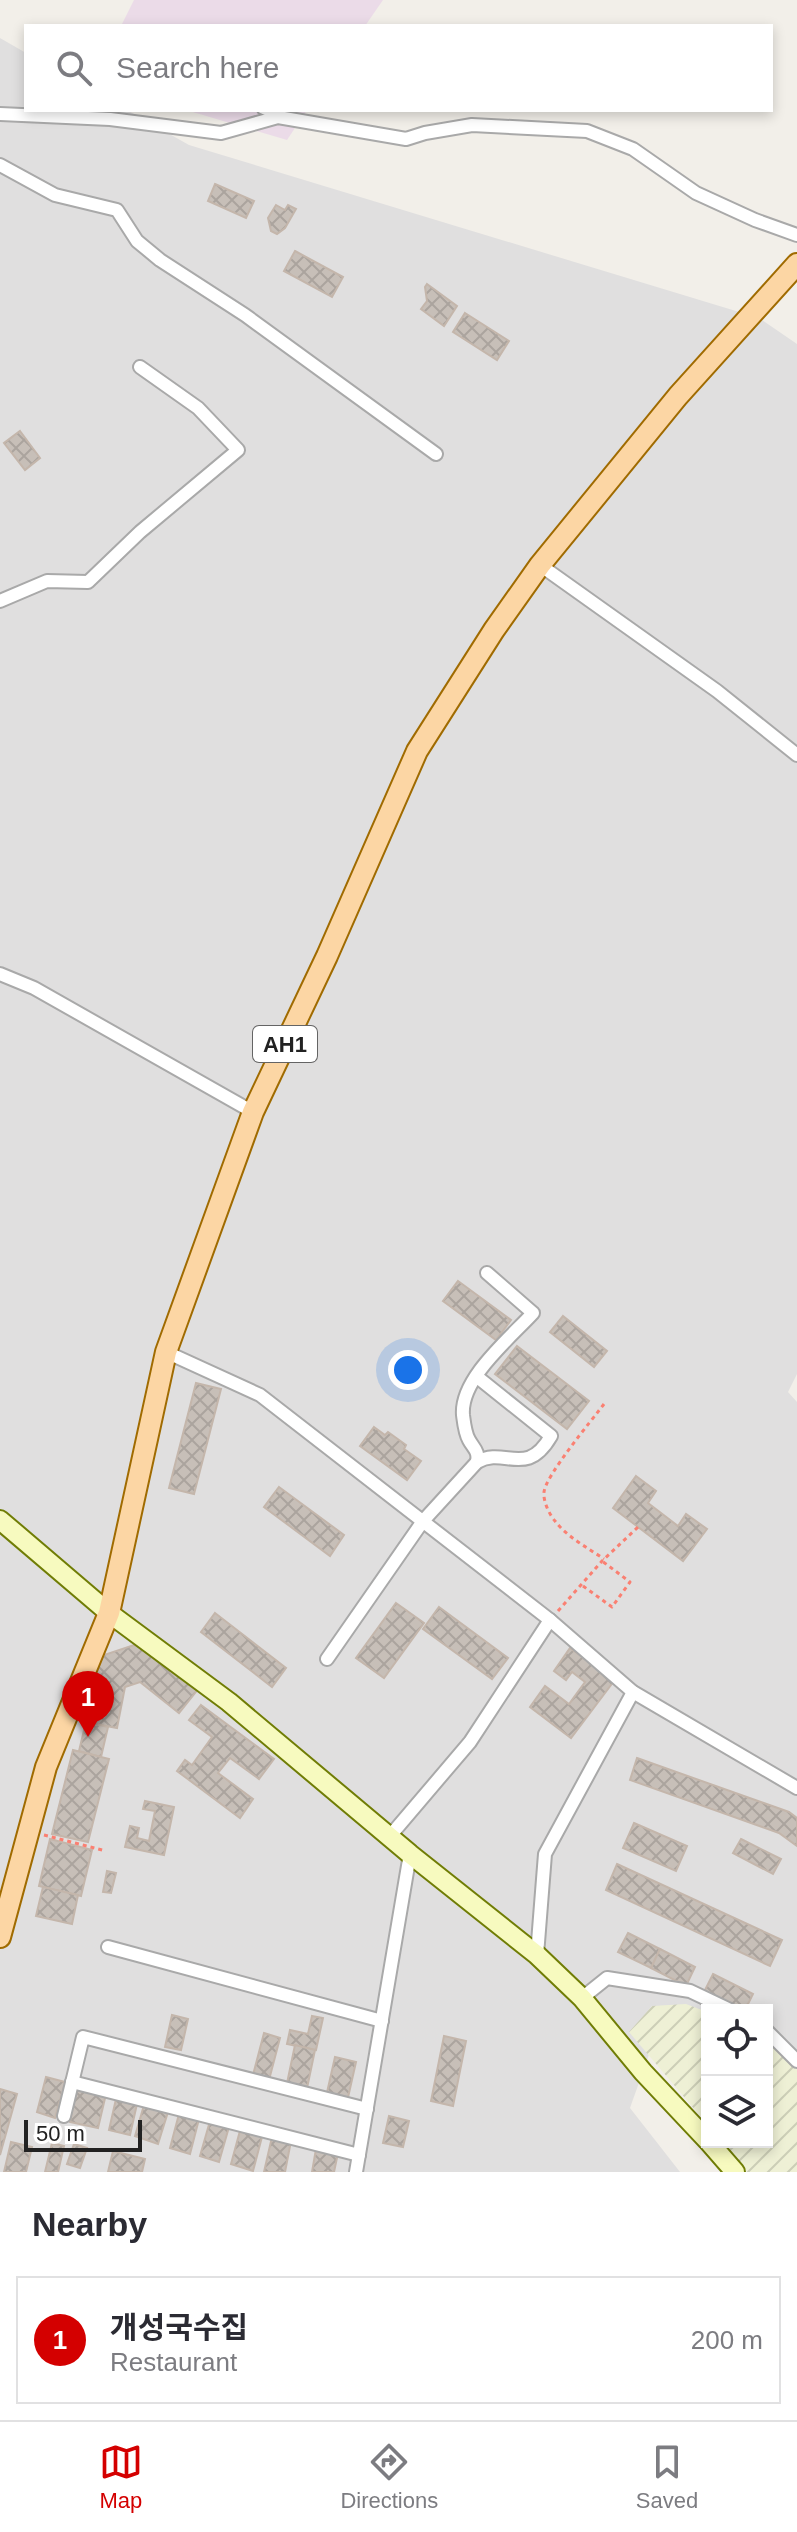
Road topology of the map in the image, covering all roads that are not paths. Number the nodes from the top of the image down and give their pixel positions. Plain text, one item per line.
1 (266, 112) edge
2 (0, 114) edge
3 (278, 117) junction
4 (0, 165) edge
5 (797, 235) edge
6 (797, 264) edge
7 (140, 367) dead end
8 (436, 454) dead end
9 (540, 565) junction
10 (0, 601) edge
11 (797, 755) edge
12 (0, 974) edge
13 (253, 1112) junction
14 (487, 1273) dead end
15 (166, 1352) junction
16 (476, 1376) junction
17 (477, 1462) junction
18 (0, 1520) edge
19 (423, 1521) junction
20 (109, 1613) junction
21 (550, 1620) junction
22 (327, 1659) dead end
23 (633, 1692) junction
24 (797, 1788) edge
25 (390, 1836) junction
26 (410, 1854) junction
27 (0, 1937) edge
28 (108, 1947) dead end
29 (537, 1955) junction
30 (582, 1998) junction
31 (717, 2004) edge
32 (382, 2021) junction
33 (773, 2037) edge
34 (797, 2061) edge
35 (72, 2082) junction
36 (367, 2109) junction
37 (64, 2116) dead end
38 (701, 2134) edge
39 (714, 2148) edge
40 (359, 2155) junction
41 (356, 2172) edge
42 (735, 2172) edge

1 - 3 lane
2 - 3 street
3 - 5 street
4 - 8 street
6 - 9 main road, AH1
7 - 10 street
9 - 11 street
9 - 13 main road, AH1
12 - 13 street
13 - 15 main road, AH1
14 - 16 street
15 - 19 street
15 - 20 main road, AH1
16 - 17 street
16 - 17 street
17 - 19 street
18 - 20 street
19 - 21 street
19 - 22 street
20 - 25 street
20 - 27 main road, AH1
21 - 23 street
21 - 25 street
23 - 24 street
23 - 29 street
25 - 26 street
26 - 29 street
26 - 32 street
28 - 32 street
29 - 30 street
30 - 31 street
30 - 38 street
32 - 36 street
33 - 34 street
35 - 36 street
35 - 37 street
35 - 40 street
36 - 40 street
39 - 42 street
40 - 41 street

